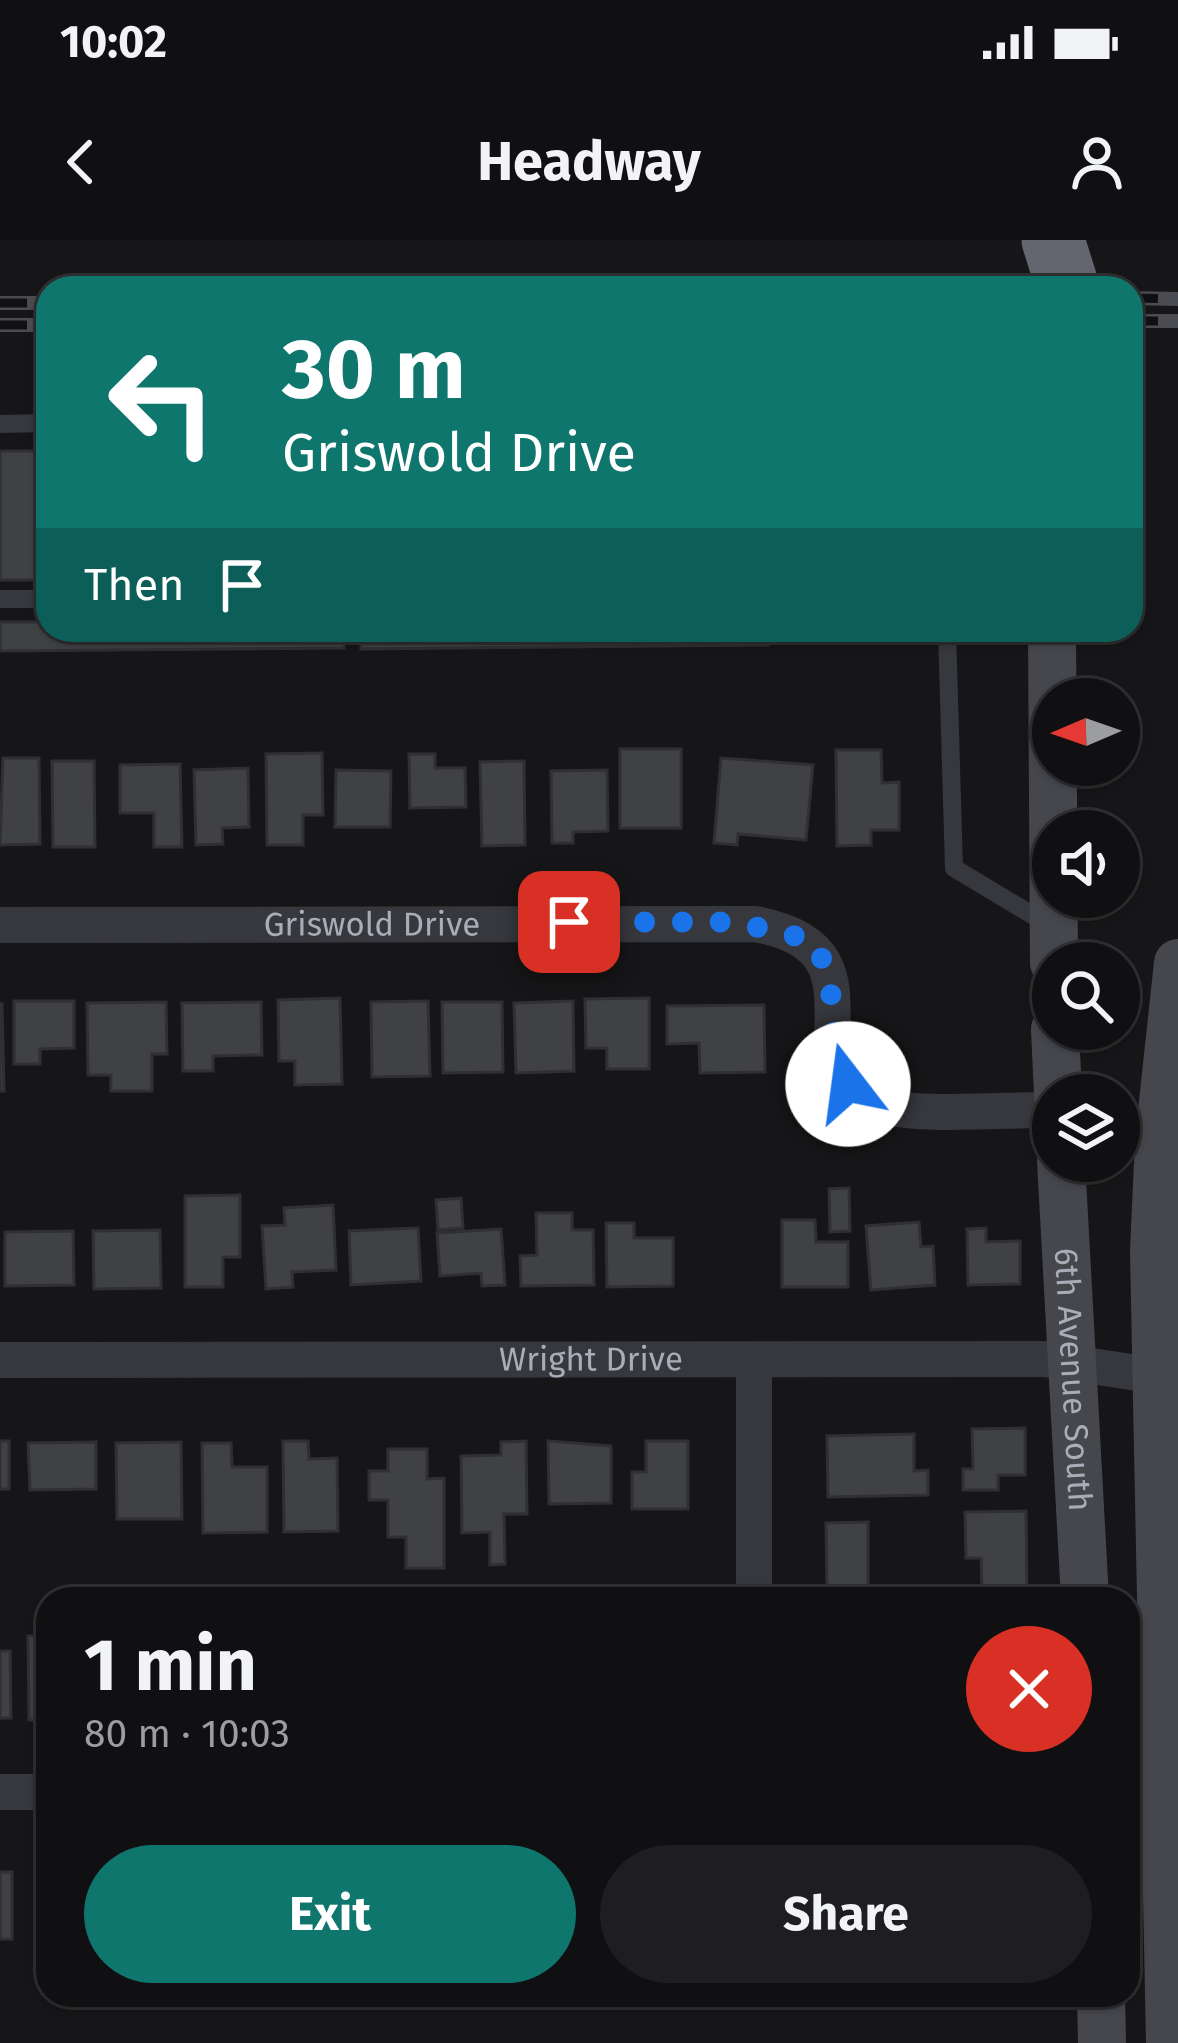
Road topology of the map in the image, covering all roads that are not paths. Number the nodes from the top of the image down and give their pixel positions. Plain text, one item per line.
1 (1053, 240) edge
2 (1078, 240) edge
3 (1066, 276) edge
4 (1072, 276) edge
5 (36, 423) edge
6 (0, 424) edge
7 (0, 599) edge
8 (36, 599) edge
9 (947, 642) edge
10 (1052, 642) edge
11 (0, 925) edge
12 (1054, 940) edge
13 (1178, 963) edge
14 (1032, 1110) edge
15 (1062, 1182) edge
16 (0, 1360) edge
17 (754, 1360) junction
18 (1069, 1361) junction
19 (1166, 1378) edge
20 (754, 1587) edge
21 (1084, 1587) edge
22 (0, 1792) edge
23 (36, 1792) edge
24 (1157, 1820) edge
25 (1101, 2007) edge
26 (1102, 2043) edge
27 (1170, 2043) edge

1 - 3 highway
2 - 4 street
5 - 6 lane
7 - 8 lane
9 - 12 lane
10 - 12 street
11 - 14 street, Griswold Drive
13 - 19 street
15 - 18 street, 6th Avenue South
16 - 17 street, Wright Drive
17 - 18 street, Wright Drive
17 - 20 street
18 - 19 street, Wright Drive
18 - 21 street, 6th Avenue South
19 - 24 street
22 - 23 street
24 - 27 street
25 - 26 street

